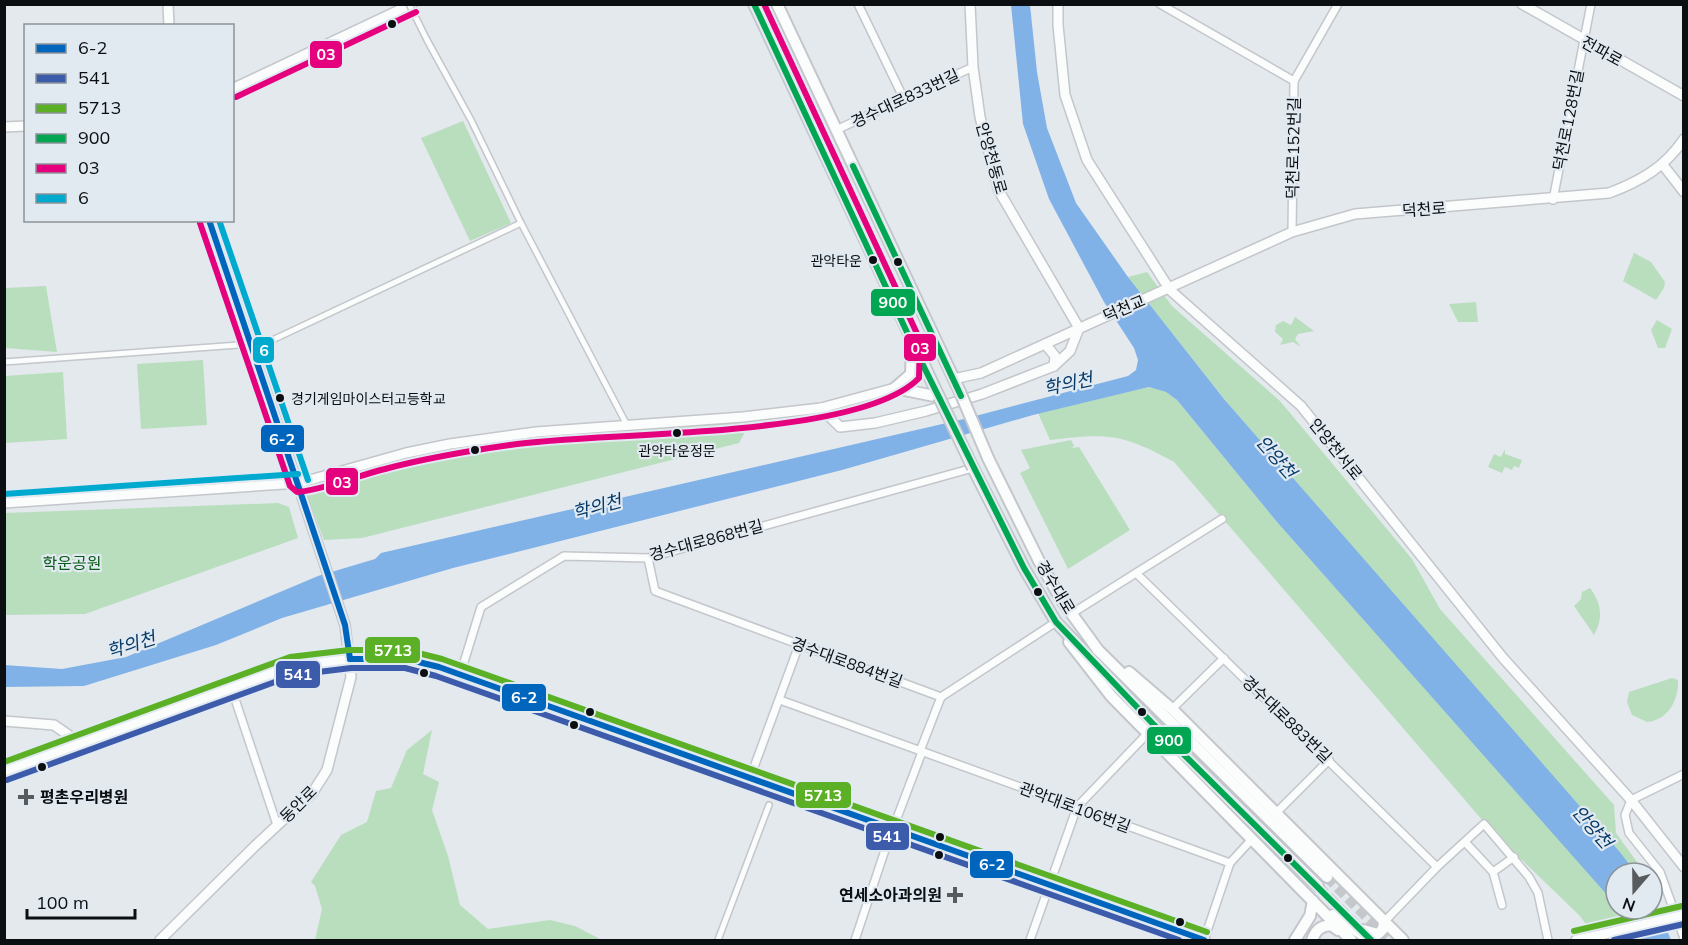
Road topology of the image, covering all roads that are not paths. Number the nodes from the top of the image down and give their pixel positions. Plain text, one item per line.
1 (168, 4) edge
2 (411, 4) edge
3 (754, 4) edge
4 (777, 4) edge
5 (858, 4) edge
6 (970, 4) edge
7 (1058, 4) edge
8 (1160, 4) edge
9 (1338, 4) edge
10 (1522, 4) edge
11 (1591, 4) edge
12 (169, 24) edge
13 (1583, 41) junction
14 (973, 67) junction
15 (1294, 81) junction
16 (234, 88) edge
17 (1683, 96) edge
18 (903, 97) junction
19 (24, 126) edge
20 (4, 127) edge
21 (836, 130) junction
22 (1683, 139) edge
23 (1663, 165) junction
24 (1683, 192) edge
25 (1553, 200) junction
26 (210, 222) edge
27 (521, 223) junction
28 (1292, 232) junction
29 (1170, 290) junction
30 (1160, 293) joint
31 (1079, 328) junction
32 (912, 343) junction
33 (1045, 344) junction
34 (250, 346) junction
35 (4, 362) edge
36 (1054, 366) junction
37 (954, 379) junction
38 (895, 388) junction
39 (939, 397) junction
40 (821, 408) junction
41 (628, 427) junction
42 (973, 468) junction
43 (299, 483) junction
44 (4, 503) edge
45 (1222, 519) dead end
46 (648, 558) junction
47 (1136, 573) junction
48 (1071, 614) junction
49 (1056, 621) junction
50 (799, 645) junction
51 (1098, 650) junction
52 (1224, 658) junction
53 (350, 659) junction
54 (460, 675) junction
55 (231, 687) junction
56 (941, 697) junction
57 (780, 700) junction
58 (1172, 709) junction
59 (4, 721) edge
60 (1147, 734) junction
61 (81, 743) junction
62 (921, 752) junction
63 (1329, 760) junction
64 (4, 772) edge
65 (1683, 774) edge
66 (750, 778) junction
67 (1631, 800) junction
68 (769, 805) dead end
69 (1077, 807) junction
70 (1277, 812) junction
71 (277, 825) junction
72 (893, 831) junction
73 (1252, 839) junction
74 (1465, 842) junction
75 (1514, 857) junction
76 (1230, 863) junction
77 (1437, 867) junction
78 (1683, 867) edge
79 (1493, 872) junction
80 (1327, 877) tunnel mouth
81 (1047, 886) junction
82 (1318, 886) tunnel mouth
83 (1313, 901) junction
84 (1502, 905) dead end
85 (1683, 915) edge
86 (1384, 922) junction
87 (1348, 934) edge
88 (1683, 938) edge
89 (160, 940) edge
90 (718, 940) edge
91 (855, 940) edge
92 (1030, 940) edge
93 (1204, 940) edge
94 (1295, 940) edge
95 (1312, 940) edge
96 (1370, 940) edge
97 (1403, 940) edge
98 (1548, 940) edge
99 (1576, 940) edge

1 - 12 street
2 - 16 street
2 - 27 street, bridge
3 - 32 main road
4 - 21 main road
5 - 18 street
6 - 14 street, 안양천동로
7 - 29 street, 안양천서로
8 - 15 street
9 - 15 street, 덕천로152번길
10 - 13 street, 전파로
11 - 13 street, 덕천로128번길
13 - 17 street, 전파로
13 - 25 street, 덕천로128번길
14 - 18 street, 경수대로833번길
14 - 31 street, 안양천동로
15 - 28 street, 덕천로152번길
18 - 21 street, 경수대로833번길
19 - 20 street
21 - 37 main road
22 - 23 street, 덕천로
23 - 24 street
23 - 25 street, 덕천로
25 - 28 street, 덕천로
26 - 34 street
27 - 34 street
27 - 41 street
28 - 29 street, 덕천로
29 - 30 street, 덕천로
29 - 67 street, 안양천서로
30 - 31 street, 덕천교
31 - 33 street
31 - 36 street
32 - 38 main road
32 - 39 main road
33 - 36 street
33 - 37 street
34 - 35 street
34 - 43 street
36 - 40 street
37 - 48 main road, 경수대로, bridge
38 - 39 main road
38 - 40 street
39 - 42 main road, 경수대로, bridge
40 - 41 street
41 - 43 street
42 - 46 street, 경수대로868번길
42 - 49 main road, 경수대로
43 - 44 street
43 - 53 street, 동안로
45 - 47 street
46 - 50 street, 경수대로884번길
46 - 54 street, 경수대로868번길
47 - 48 street
47 - 52 street, 경수대로883번길
48 - 51 main road, 경수대로
49 - 56 street
49 - 60 main road
49 - 82 main road, 경수대로
50 - 56 street, 경수대로884번길
50 - 57 street
51 - 58 main road
51 - 80 main road, 경수대로
52 - 58 street
52 - 63 street, 경수대로883번길
53 - 54 main road
53 - 55 main road
53 - 71 street, 동안로
54 - 66 main road
55 - 61 main road
55 - 71 street
56 - 62 street
57 - 62 street, 관악대로106번길
57 - 66 street
58 - 70 main road
59 - 61 street
60 - 69 street
60 - 73 main road
61 - 64 main road
62 - 69 street, 관악대로106번길
62 - 72 street
63 - 70 street
63 - 77 street, 경수대로883번길
65 - 67 street
66 - 72 main road
67 - 78 street, 안양천서로
67 - 88 street
68 - 90 street
69 - 76 street, 관악대로106번길
69 - 81 street
70 - 86 main road
71 - 89 street, 동안로
72 - 81 main road
72 - 91 street
73 - 76 street
73 - 83 main road
74 - 75 street
74 - 77 street
74 - 79 street
75 - 79 street
75 - 98 street
76 - 93 street
77 - 86 street
79 - 84 street
81 - 92 street
81 - 93 main road
83 - 87 main road
83 - 94 main road
85 - 99 street, bridge
86 - 87 main road
86 - 97 main road
87 - 95 main road
87 - 96 main road

